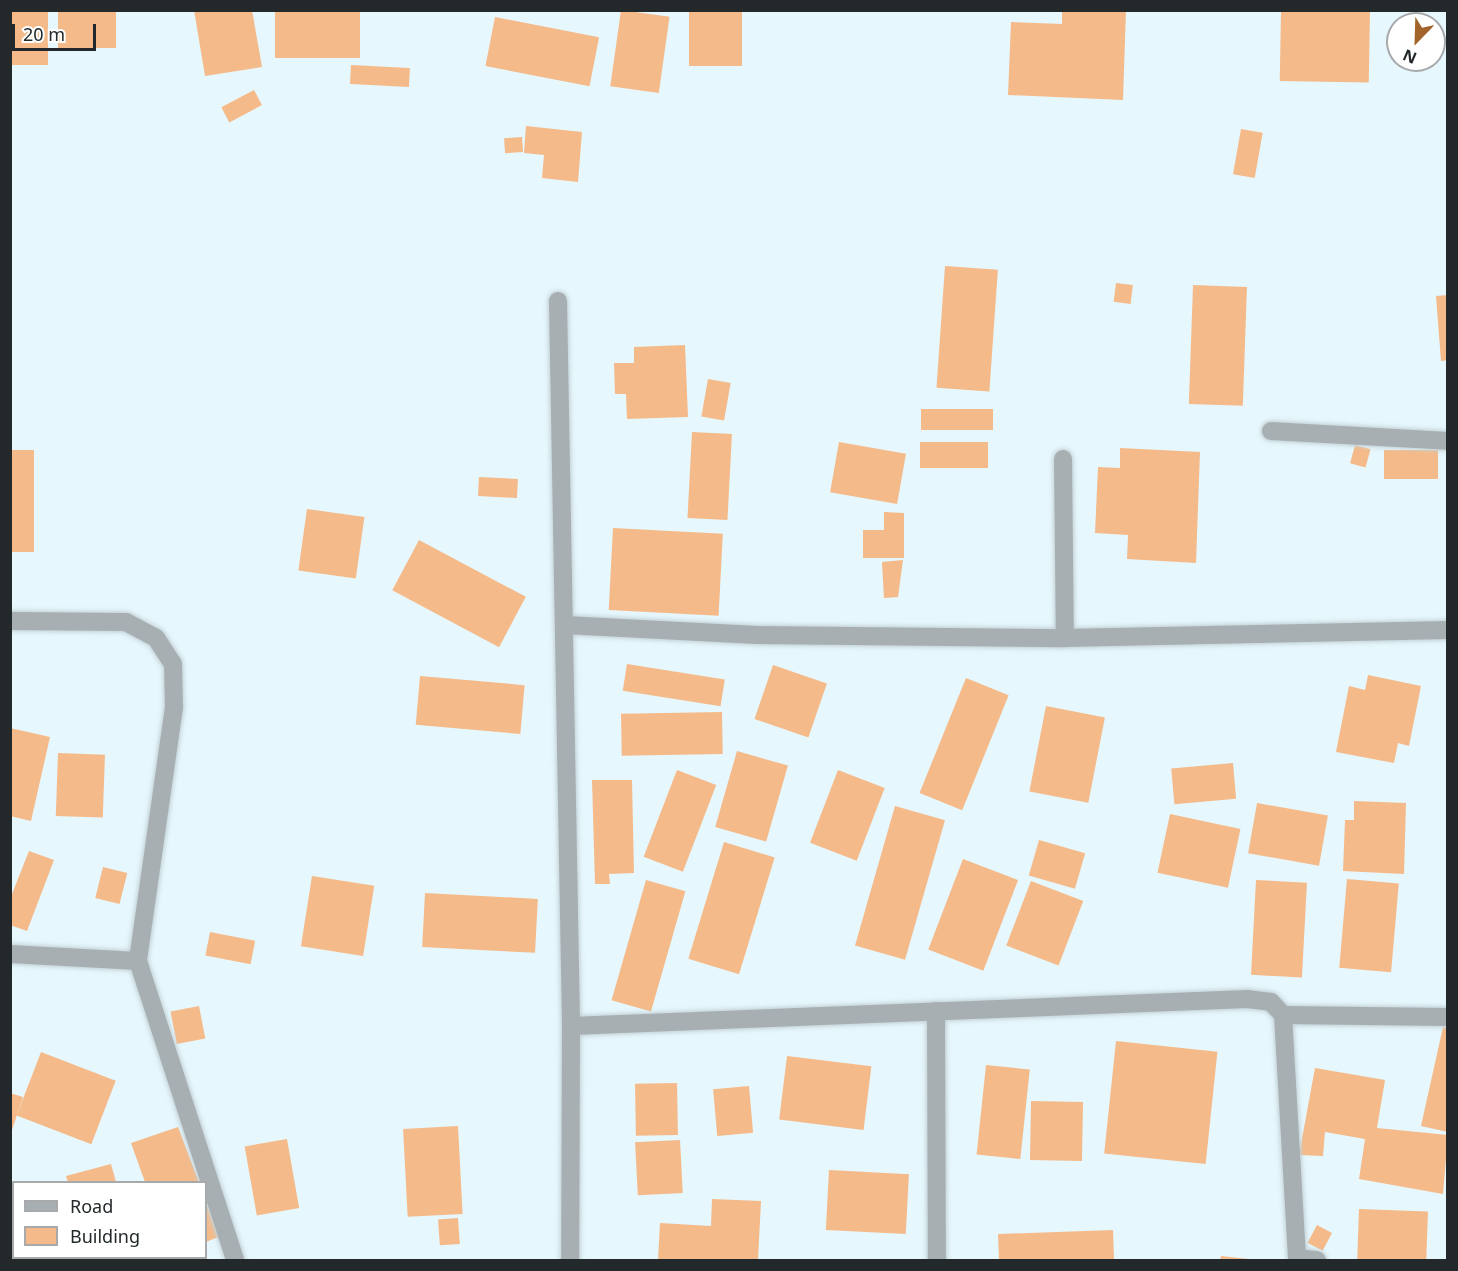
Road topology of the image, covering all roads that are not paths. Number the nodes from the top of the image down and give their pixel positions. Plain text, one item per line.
1 (558, 301) dead end
2 (1271, 431) dead end
3 (1448, 441) edge
4 (1063, 459) dead end
5 (10, 621) edge
6 (565, 626) junction
7 (1448, 630) edge
8 (1065, 638) junction
9 (10, 954) edge
10 (138, 961) junction
11 (936, 1011) junction
12 (1283, 1015) junction
13 (1448, 1017) edge
14 (571, 1026) junction
15 (1297, 1259) edge
16 (235, 1260) edge
17 (570, 1260) edge
18 (937, 1260) edge
19 (1317, 1260) edge

1 - 6 street
2 - 3 street
4 - 8 street
5 - 10 street
6 - 8 street
6 - 14 street
7 - 8 street
9 - 10 street
10 - 16 street
11 - 12 street
11 - 14 street
11 - 18 street
12 - 13 street
12 - 15 street
14 - 17 street
15 - 19 street

